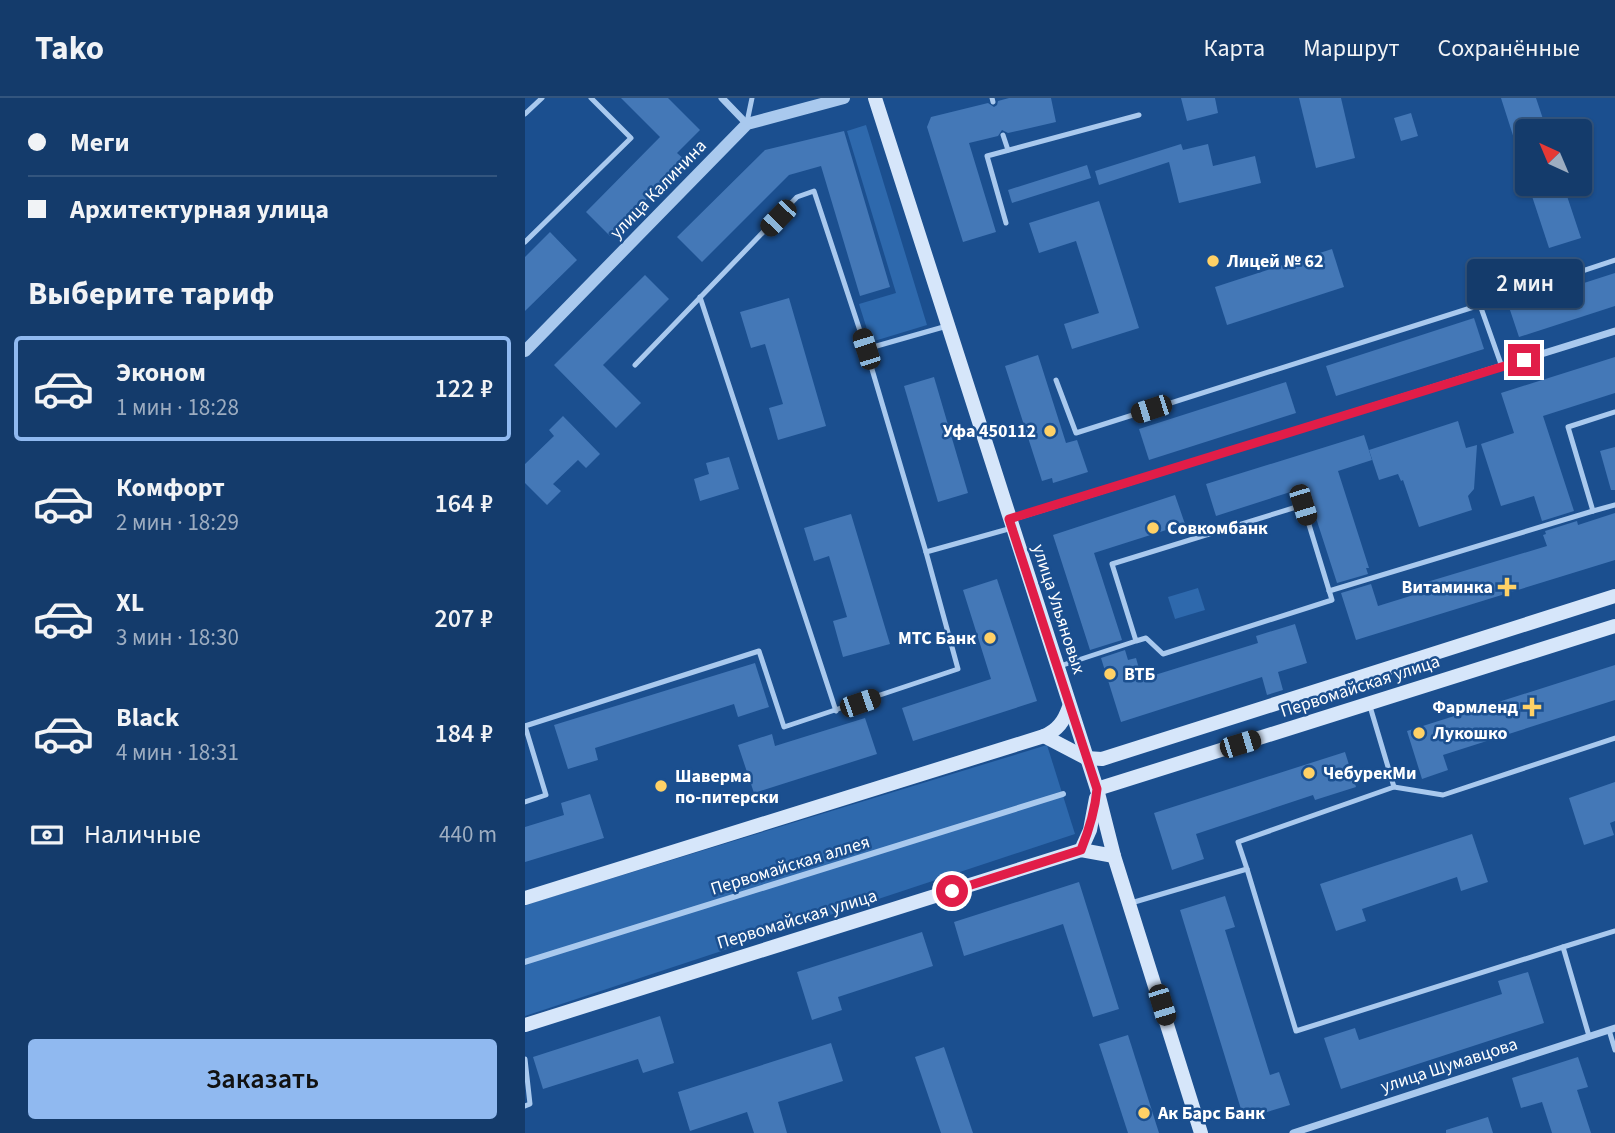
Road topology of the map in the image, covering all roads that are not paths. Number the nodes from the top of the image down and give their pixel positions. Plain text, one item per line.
1 (542, 98) edge
2 (591, 98) edge
3 (722, 98) edge
4 (752, 98) edge
5 (843, 98) edge
6 (875, 98) edge
7 (525, 114) edge
8 (1139, 115) dead end
9 (747, 124) junction
10 (1003, 135) dead end
11 (1008, 150) junction
12 (1006, 223) dead end
13 (525, 242) edge
14 (1615, 260) edge
15 (700, 297) junction
16 (1480, 305) junction
17 (948, 326) junction
18 (1615, 331) edge
19 (866, 349) junction
20 (525, 351) edge
21 (635, 365) dead end
22 (1502, 367) junction
23 (1056, 380) dead end
24 (1615, 412) edge
25 (1615, 505) edge
26 (1593, 511) junction
27 (1011, 524) junction
28 (926, 552) junction
29 (1329, 591) junction
30 (1615, 596) edge
31 (1615, 626) edge
32 (1136, 641) junction
33 (1057, 667) junction
34 (1369, 704) junction
35 (1069, 707) junction
36 (836, 711) junction
37 (525, 726) edge
38 (1044, 736) junction
39 (1615, 738) edge
40 (1086, 758) junction
41 (1394, 787) junction
42 (1097, 789) junction
43 (1063, 794) dead end
44 (525, 802) edge
45 (1081, 850) junction
46 (1114, 856) junction
47 (1247, 869) junction
48 (525, 898) edge
49 (1130, 903) junction
50 (1615, 931) edge
51 (1563, 947) junction
52 (525, 962) edge
53 (525, 1025) edge
54 (1612, 1029) edge
55 (1589, 1036) junction
56 (1615, 1050) edge
57 (525, 1059) edge
58 (525, 1106) edge
59 (1201, 1133) edge
60 (1293, 1133) edge

1 - 7 lane
2 - 13 lane
3 - 9 street
4 - 9 lane
5 - 9 street
6 - 17 main road, улица Ульяновых
8 - 11 lane
9 - 20 street, улица Калинина
10 - 11 lane
11 - 12 lane
14 - 16 lane
15 - 19 lane
15 - 21 lane
15 - 36 lane
16 - 22 lane
16 - 23 lane
17 - 19 lane
17 - 27 main road, улица Ульяновых
18 - 22 street
19 - 28 lane
22 - 27 street
24 - 26 lane
25 - 26 lane
26 - 29 lane
27 - 28 lane
27 - 33 main road, улица Ульяновых
28 - 36 lane
29 - 32 lane
29 - 32 lane
30 - 40 main road, Первомайская улица
31 - 34 main road, Первомайская улица
32 - 33 lane
33 - 35 main road, улица Ульяновых
34 - 41 lane
34 - 42 main road, Первомайская улица
35 - 38 main road
35 - 40 main road, улица Ульяновых
36 - 37 lane
37 - 44 lane
38 - 40 main road
38 - 48 main road
39 - 41 lane
40 - 42 main road, улица Ульяновых
41 - 47 lane
42 - 45 main road
42 - 46 main road, улица Ульяновых
43 - 52 street, Первомайская аллея
45 - 46 main road, Первомайская улица
45 - 53 main road, Первомайская улица
46 - 49 main road, улица Ульяновых
47 - 49 lane
47 - 51 lane
49 - 59 main road, улица Ульяновых
50 - 51 lane
51 - 55 lane
54 - 55 street, улица Шумавцова
54 - 56 lane
55 - 60 street, улица Шумавцова
57 - 58 lane

